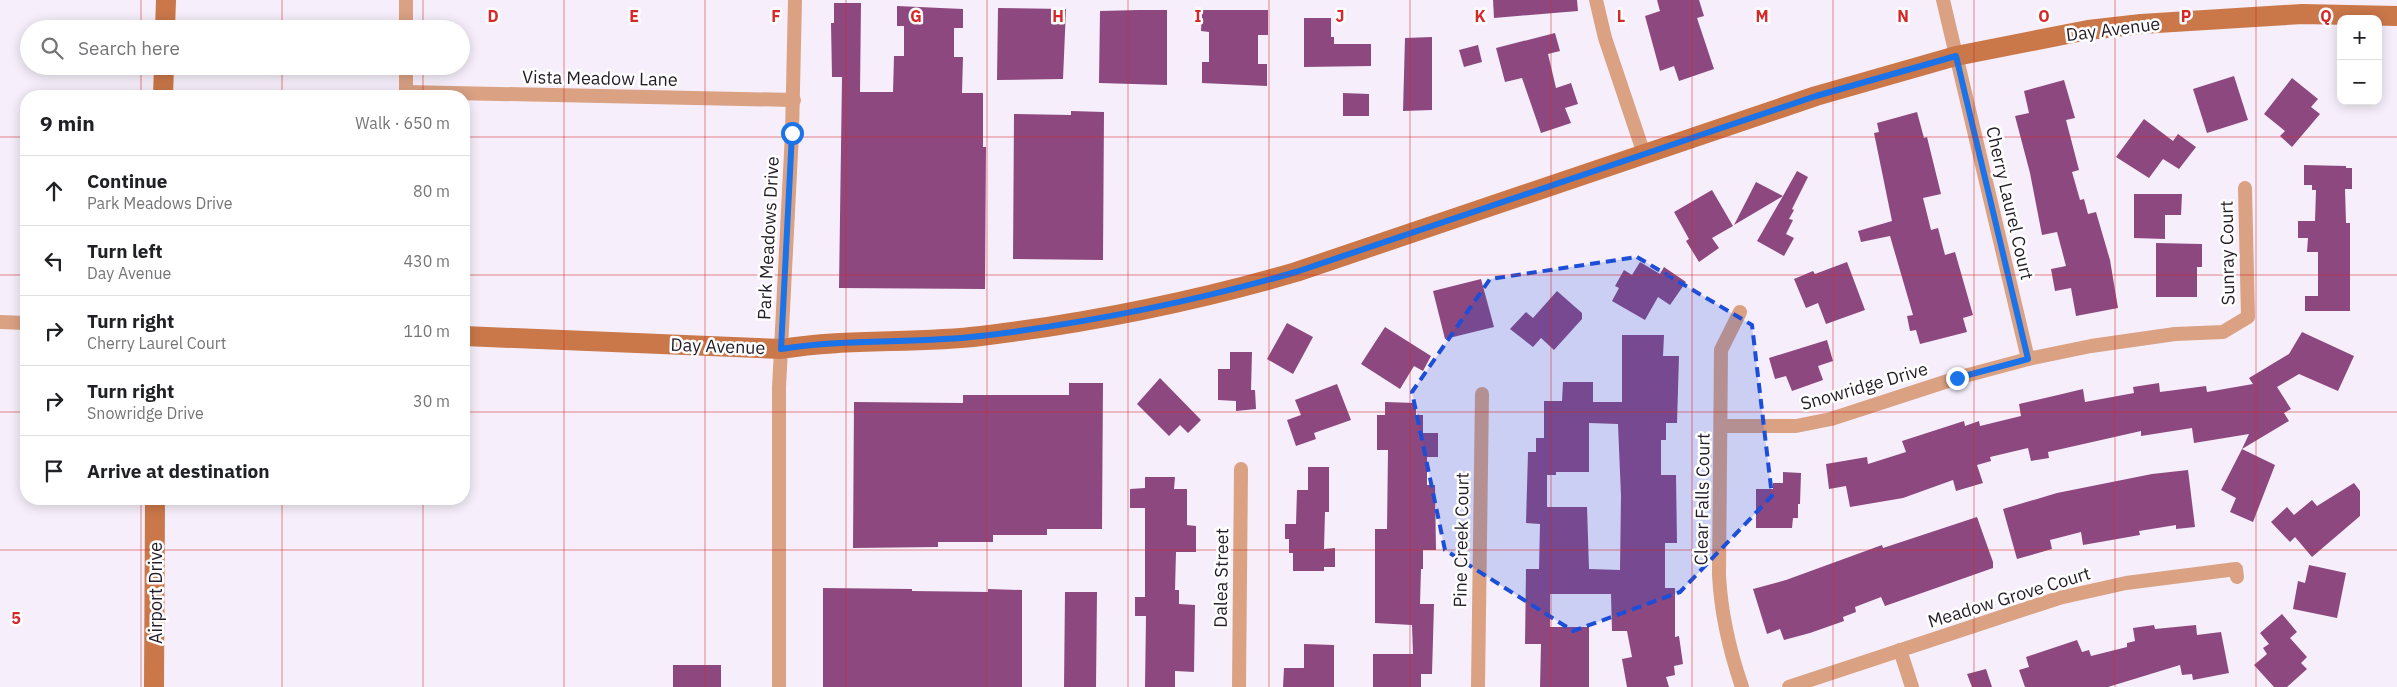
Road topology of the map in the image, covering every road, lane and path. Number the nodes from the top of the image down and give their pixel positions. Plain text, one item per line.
1 (166, 0) edge
2 (406, 0) edge
3 (796, 0) edge
4 (1596, 0) edge
5 (1943, 0) edge
6 (2397, 16) edge
7 (165, 20) edge
8 (406, 20) edge
9 (1956, 56) junction
10 (164, 75) edge
11 (406, 75) edge
12 (163, 90) edge
13 (406, 90) edge
14 (470, 95) edge
15 (794, 100) junction
16 (1644, 154) junction
17 (2245, 188) dead end
18 (1740, 312) dead end
19 (2248, 316) joint
20 (0, 322) edge
21 (20, 323) edge
22 (470, 336) edge
23 (781, 349) junction
24 (2028, 359) junction
25 (1482, 394) dead end
26 (1722, 426) junction
27 (1241, 469) dead end
28 (155, 505) edge
29 (2237, 577) dead end
30 (1900, 650) junction
31 (154, 687) edge
32 (779, 687) edge
33 (1239, 687) edge
34 (1478, 687) edge
35 (1742, 687) edge
36 (1789, 687) edge
37 (1912, 687) edge

1 - 7 street
2 - 8 street
3 - 15 street, Park Meadows Drive
4 - 16 street
5 - 9 street, Cherry Laurel Court
6 - 9 street, Day Avenue
9 - 16 street, Day Avenue
9 - 24 street, Cherry Laurel Court
10 - 12 street
11 - 13 street
14 - 15 street, Vista Meadow Lane
15 - 23 street, Park Meadows Drive
16 - 23 street, Day Avenue
17 - 19 street, Sunray Court
18 - 26 street, Clear Falls Court
19 - 24 street, Snowridge Drive
20 - 21 street
22 - 23 street, Day Avenue
23 - 32 street, Park Meadows Drive
24 - 26 street, Snowridge Drive
25 - 34 street, Pine Creek Court
26 - 35 street, Clear Falls Court
27 - 33 street, Dalea Street
28 - 31 street, Airport Drive
29 - 30 street, Meadow Grove Court
30 - 36 street, Meadow Grove Court
30 - 37 street

